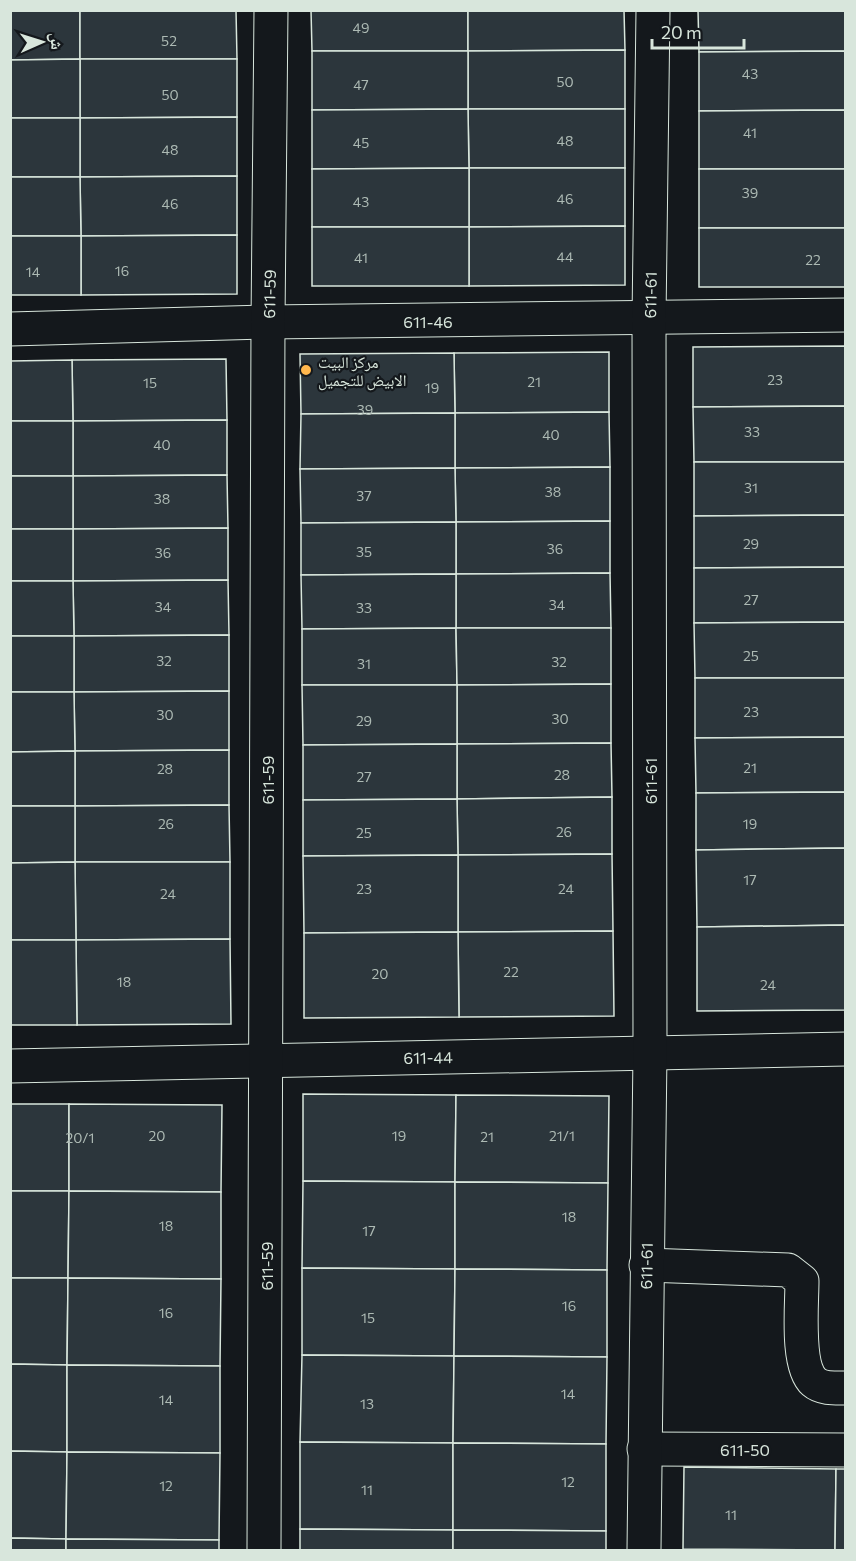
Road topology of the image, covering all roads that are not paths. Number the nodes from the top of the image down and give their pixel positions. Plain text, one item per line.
1 (272, 10) edge
2 (653, 10) edge
3 (846, 315) edge
4 (649, 319) junction
5 (268, 322) junction
6 (10, 329) edge
7 (846, 1049) edge
8 (650, 1052) junction
9 (267, 1061) junction
10 (10, 1066) edge
11 (646, 1265) junction
12 (846, 1388) edge
13 (644, 1449) junction
14 (846, 1449) edge
15 (264, 1551) edge
16 (644, 1551) edge

1 - 5 street, 611-59
2 - 4 street, 611-61
3 - 4 street, 611-46
4 - 5 street, 611-46
4 - 8 street, 611-61
5 - 6 street, 611-46
5 - 9 street, 611-59
7 - 8 street, 611-44
8 - 9 street, 611-44
8 - 11 street, 611-61
9 - 10 street, 611-44
9 - 15 street, 611-59
11 - 12 street
11 - 13 street, 611-61
13 - 14 street, 611-50
13 - 16 street, 611-61

